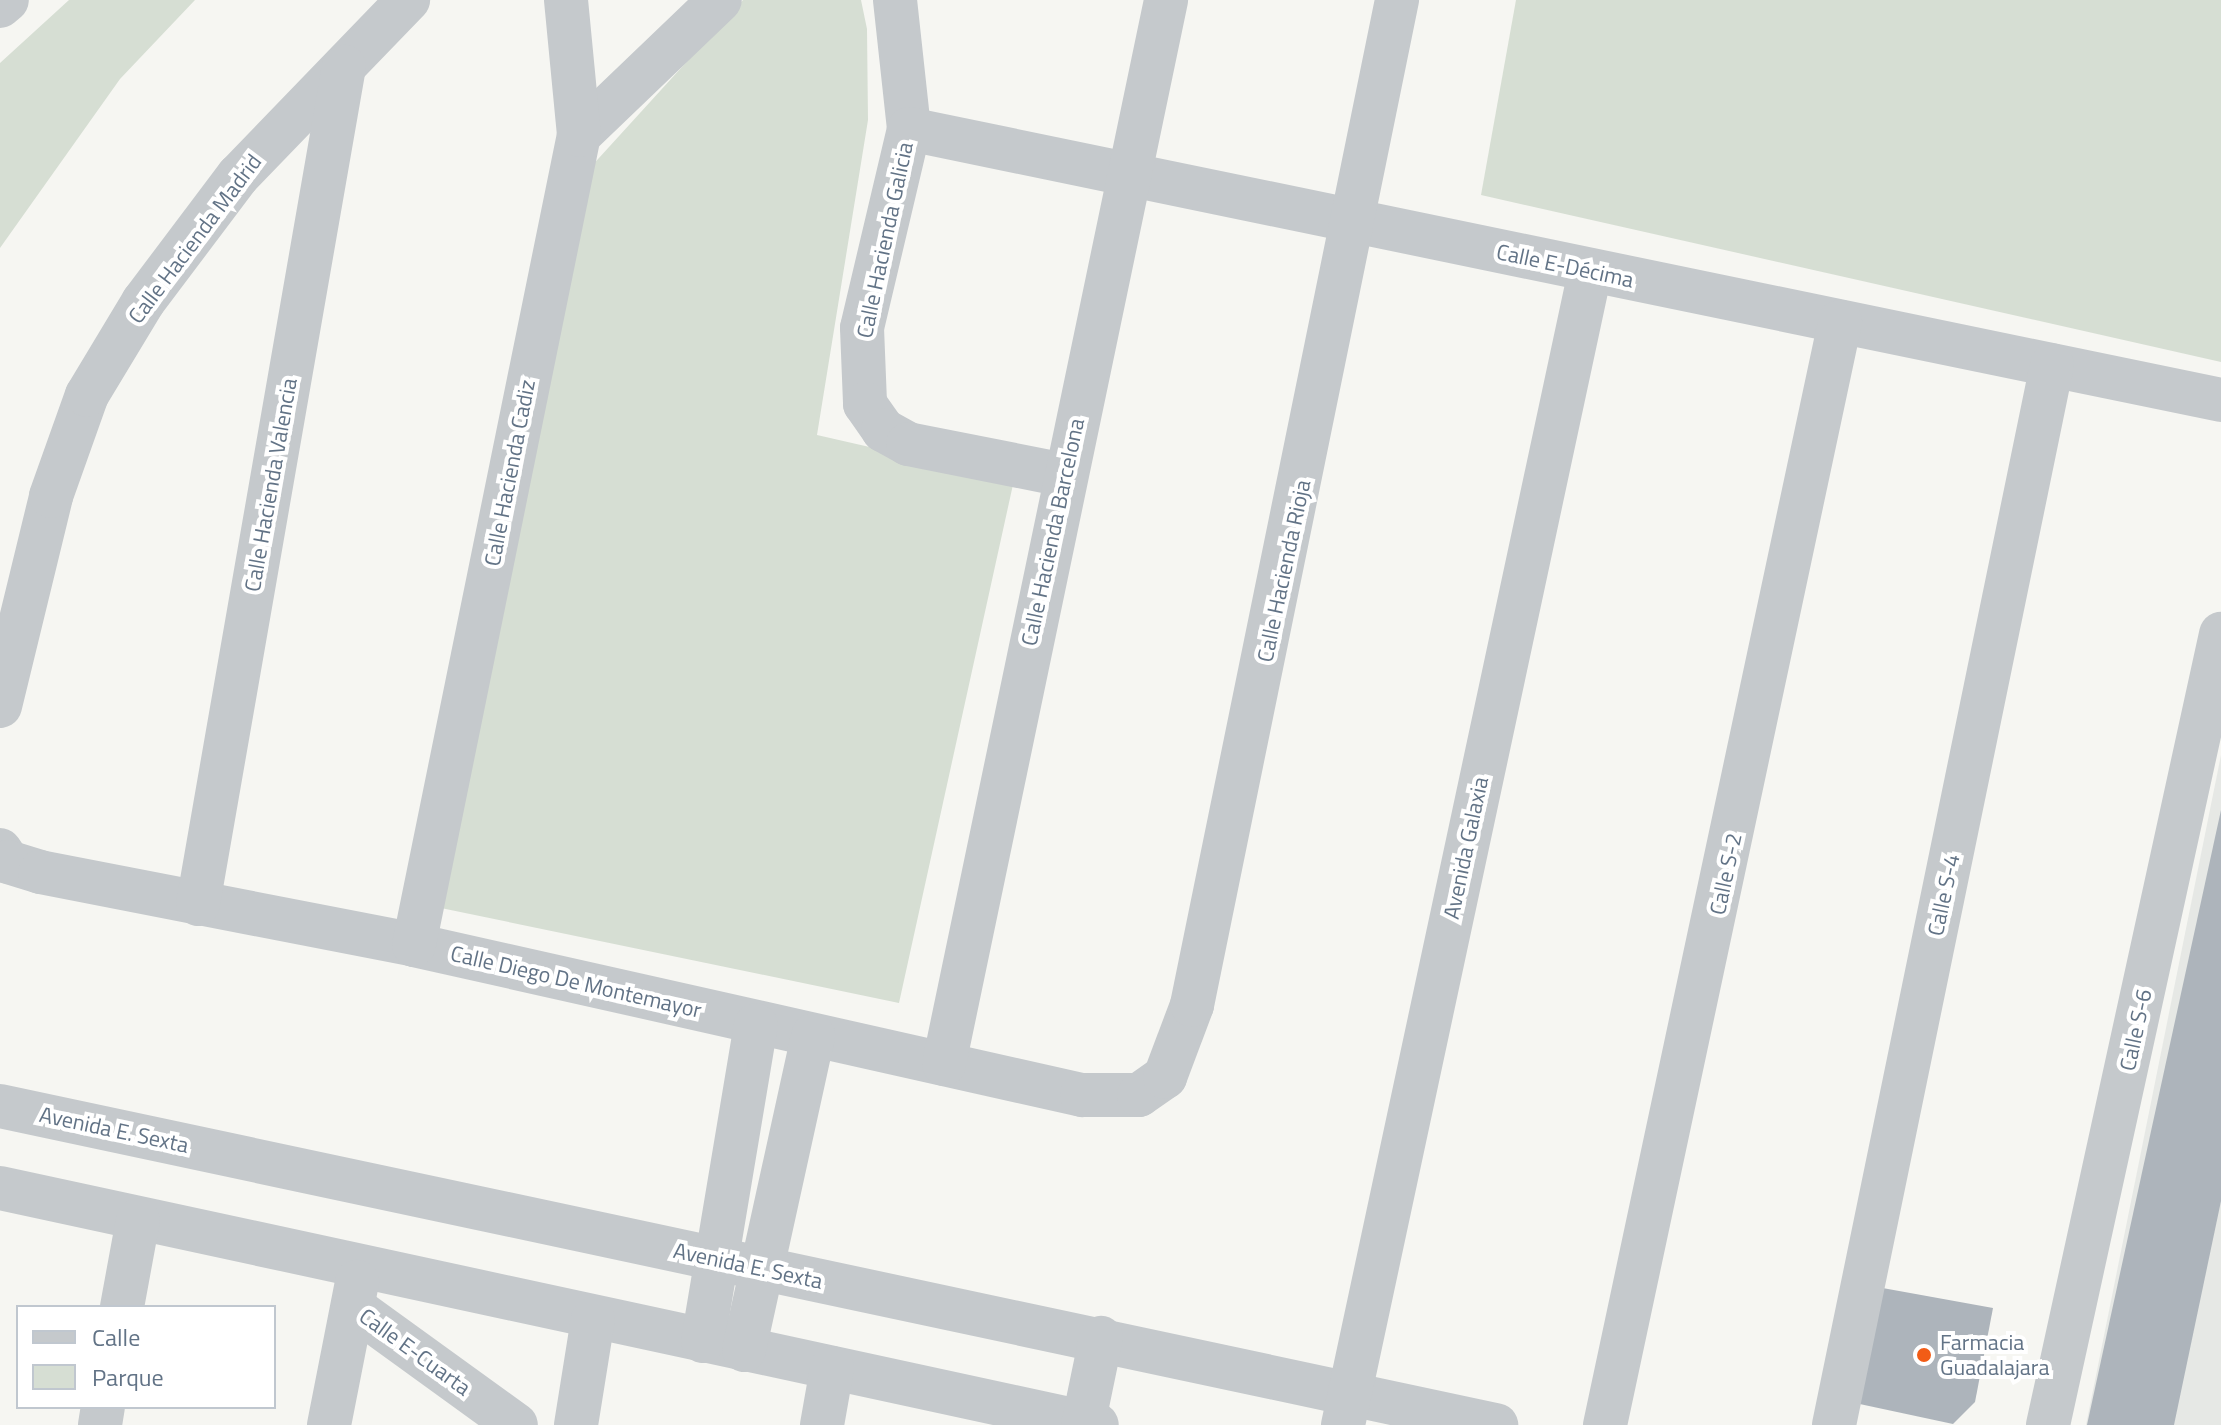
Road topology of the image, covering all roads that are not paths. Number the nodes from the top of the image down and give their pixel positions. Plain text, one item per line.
1 (7, 0) edge
2 (408, 0) edge
3 (566, 0) edge
4 (720, 0) edge
5 (895, 0) edge
6 (1138, 0) edge
7 (1166, 0) edge
8 (1397, 0) edge
9 (0, 6) edge
10 (1154, 52) junction
11 (344, 67) junction
12 (909, 129) junction
13 (579, 135) junction
14 (1126, 176) junction
15 (1357, 221) junction
16 (1590, 272) junction
17 (1840, 322) junction
18 (2052, 365) junction
19 (2221, 400) edge
20 (1065, 475) junction
21 (2221, 634) edge
22 (0, 706) edge
23 (0, 850) edge
24 (198, 904) junction
25 (414, 945) junction
26 (756, 1025) junction
27 (813, 1035) junction
28 (944, 1064) junction
29 (1110, 1098) joint
30 (0, 1106) edge
31 (0, 1188) edge
32 (138, 1220) junction
33 (716, 1259) junction
34 (762, 1269) junction
35 (356, 1287) junction
36 (122, 1305) edge
37 (593, 1319) junction
38 (1101, 1338) junction
39 (723, 1346) junction
40 (832, 1368) junction
41 (1346, 1410) edge
42 (1088, 1424) edge
43 (329, 1425) edge
44 (516, 1425) edge
45 (576, 1425) edge
46 (822, 1425) edge
47 (1496, 1425) edge
48 (1605, 1425) edge
49 (1834, 1425) edge
50 (2048, 1425) edge

1 - 9 street
2 - 11 street, Calle Hacienda Madrid
3 - 13 street, Calle Hacienda Cadiz
4 - 13 street
5 - 12 street, Calle Hacienda Galicia
6 - 10 street
7 - 10 street, Calle Hacienda Barcelona
8 - 15 street, Calle Hacienda Rioja
10 - 14 street, Calle Hacienda Barcelona
11 - 22 street, Calle Hacienda Madrid
11 - 24 street, Calle Hacienda Valencia
12 - 14 street, Calle E-Décima
12 - 20 street, Calle Hacienda Galicia
13 - 25 street, Calle Hacienda Cadiz
14 - 15 street, Calle E-Décima
14 - 20 street, Calle Hacienda Barcelona
15 - 16 street, Calle E-Décima
15 - 29 street, Calle Hacienda Rioja
16 - 17 street, Calle E-Décima
16 - 41 street, Avenida Galaxia
17 - 18 street, Calle E-Décima
17 - 48 street, Calle S-2
18 - 19 street, Calle E-Décima
18 - 49 street, Calle S-4
20 - 28 street, Calle Hacienda Barcelona
21 - 50 street, Calle S-6
23 - 24 street, Calle Diego De Montemayor
24 - 25 street, Calle Diego De Montemayor
25 - 26 street, Calle Diego De Montemayor
26 - 27 street, Calle Diego De Montemayor
26 - 33 street
27 - 28 street, Calle Diego De Montemayor
27 - 34 street
28 - 29 street, Calle Diego De Montemayor
30 - 33 street, Avenida E. Sexta
31 - 32 street
32 - 35 street
32 - 36 street
33 - 34 street, Avenida E. Sexta
33 - 39 street
34 - 38 street, Avenida E. Sexta
34 - 39 street
35 - 37 street
35 - 43 street
35 - 44 street, Calle E-Cuarta
37 - 39 street
37 - 45 street
38 - 41 street, Avenida E. Sexta
38 - 42 street
39 - 40 street
40 - 42 street
40 - 46 street
41 - 47 street, Avenida E. Sexta

